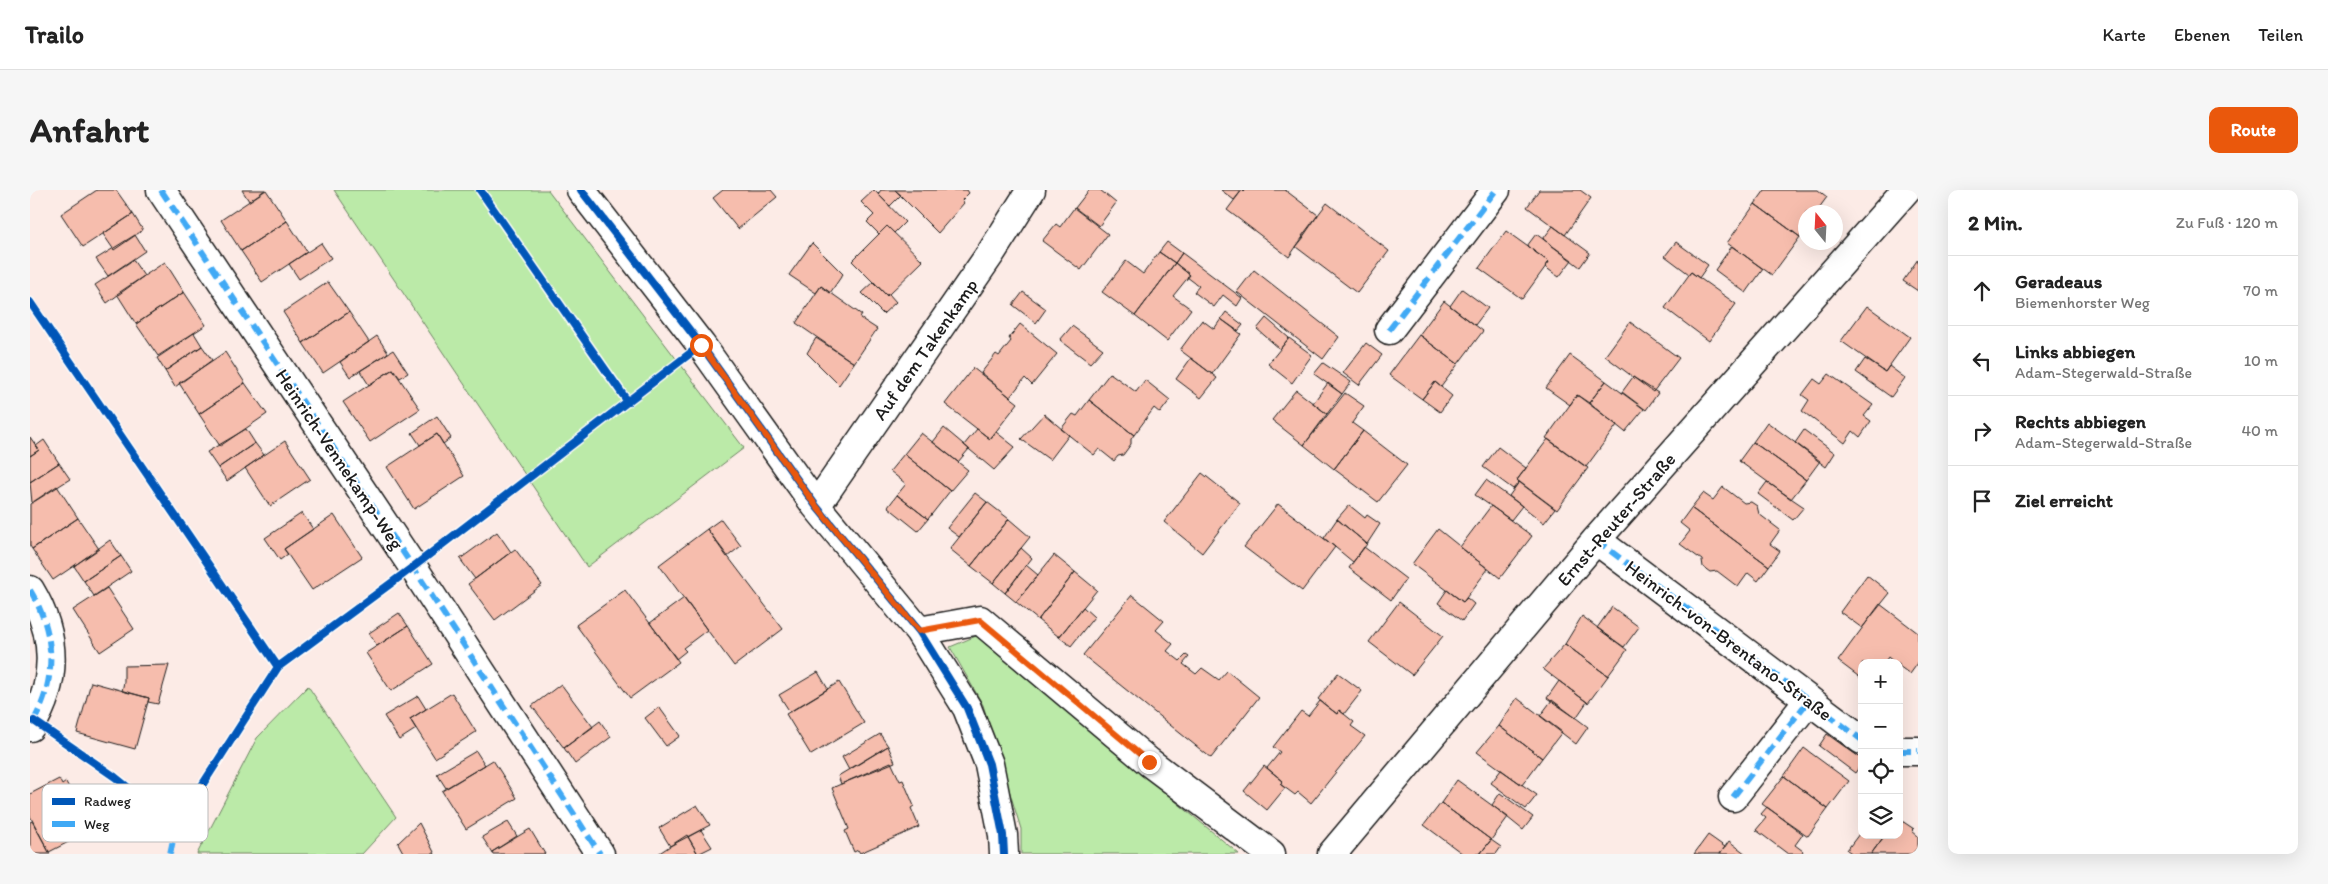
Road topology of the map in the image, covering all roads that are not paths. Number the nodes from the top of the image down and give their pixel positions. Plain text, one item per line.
1 (161, 190) edge
2 (581, 190) edge
3 (1031, 190) edge
4 (1496, 190) edge
5 (1906, 190) edge
6 (1389, 330) dead end
7 (816, 506) junction
8 (1596, 540) junction
9 (30, 590) edge
10 (919, 631) junction
11 (1809, 700) junction
12 (30, 727) edge
13 (1858, 737) edge
14 (1918, 750) edge
15 (1903, 751) edge
16 (1733, 797) dead end
17 (600, 854) edge
18 (1004, 854) edge
19 (1271, 854) edge
20 (1332, 854) edge

1 - 17 street, Heinrich-Vennekamp-Weg
2 - 7 street
3 - 7 street, Auf dem Takenkamp
4 - 6 street
5 - 8 street, Ernst-Reuter-Straße
7 - 10 street
8 - 11 street, Heinrich-von-Brentano-Straße
8 - 20 street, Ernst-Reuter-Straße
9 - 12 street
10 - 18 street
10 - 19 street
11 - 13 street, Heinrich-von-Brentano-Straße
11 - 16 street
14 - 15 street

